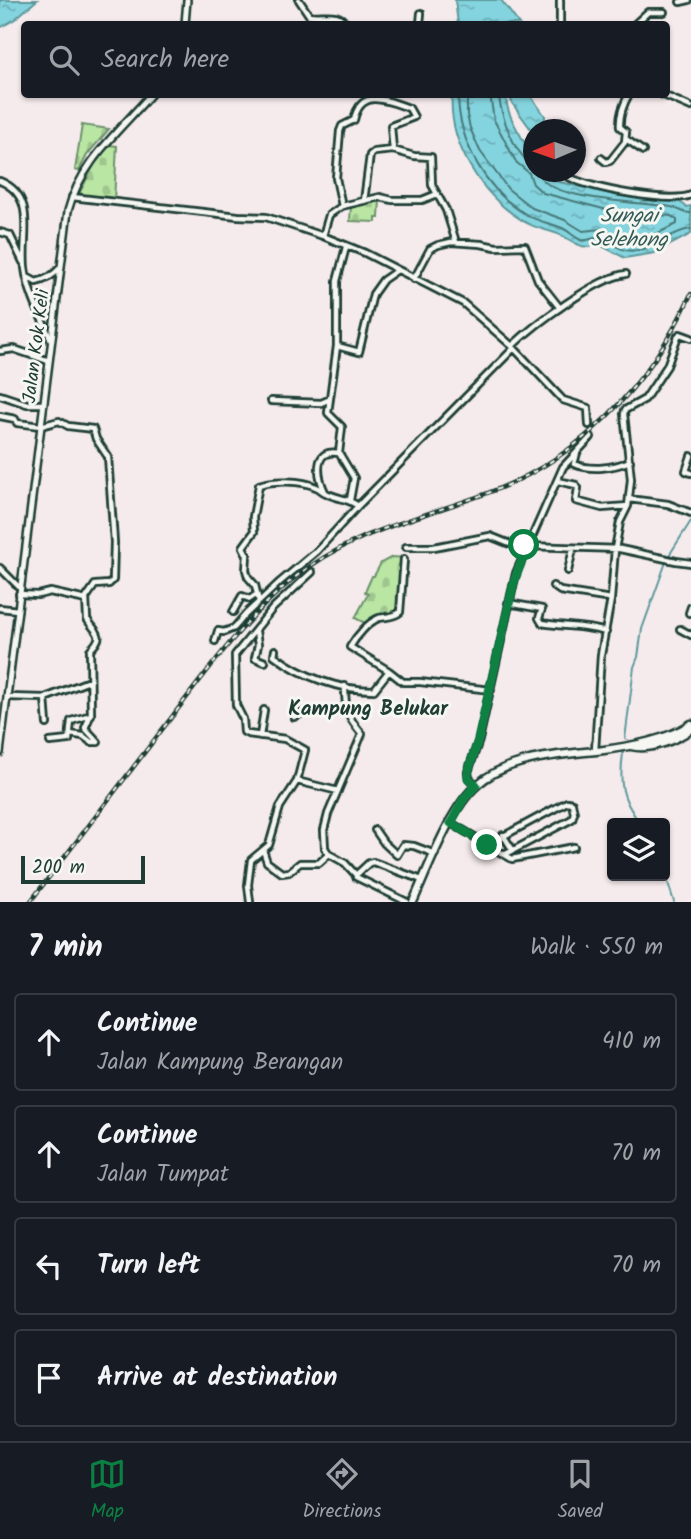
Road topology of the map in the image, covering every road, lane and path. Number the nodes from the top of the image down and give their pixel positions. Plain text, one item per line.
1 (187, 0) edge
2 (299, 0) edge
3 (560, 0) edge
4 (689, 0) edge
5 (680, 2) dead end
6 (664, 12) dead end
7 (421, 13) dead end
8 (186, 21) edge
9 (344, 21) edge
10 (420, 21) edge
11 (560, 21) edge
12 (638, 21) edge
13 (147, 98) edge
14 (381, 98) edge
15 (388, 98) edge
16 (627, 98) edge
17 (670, 98) edge
18 (691, 107) edge
19 (626, 139) junction
20 (393, 150) junction
21 (643, 152) dead end
22 (601, 158) dead end
23 (0, 181) edge
24 (582, 182) edge
25 (437, 194) junction
26 (691, 195) edge
27 (72, 197) junction
28 (364, 201) junction
29 (342, 206) junction
30 (0, 232) edge
31 (323, 236) junction
32 (457, 242) junction
33 (346, 247) junction
34 (25, 268) junction
35 (60, 268) junction
36 (396, 271) junction
37 (626, 274) dead end
38 (27, 276) junction
39 (414, 279) junction
40 (560, 308) junction
41 (691, 338) edge
42 (52, 340) junction
43 (337, 346) junction
44 (512, 348) junction
45 (0, 351) edge
46 (49, 361) junction
47 (0, 395) edge
48 (328, 400) junction
49 (271, 401) dead end
50 (44, 404) junction
51 (0, 416) edge
52 (589, 425) dead end
53 (41, 426) junction
54 (591, 437) dead end
55 (577, 452) junction
56 (339, 453) junction
57 (691, 456) edge
58 (630, 461) junction
59 (691, 473) edge
60 (558, 481) junction
61 (325, 493) junction
62 (629, 499) junction
63 (351, 500) junction
64 (358, 506) junction
65 (628, 506) junction
66 (691, 513) edge
67 (527, 546) junction
68 (406, 547) dead end
69 (573, 549) junction
70 (615, 549) junction
71 (404, 559) dead end
72 (691, 563) edge
73 (0, 568) edge
74 (568, 571) dead end
75 (312, 572) dead end
76 (553, 586) dead end
77 (20, 591) junction
78 (257, 594) junction
79 (611, 599) junction
80 (86, 600) junction
81 (259, 601) junction
82 (509, 603) junction
83 (691, 607) edge
84 (0, 608) edge
85 (18, 610) junction
86 (233, 612) dead end
87 (689, 613) dead end
88 (680, 629) dead end
89 (255, 630) junction
90 (606, 632) junction
91 (691, 635) edge
92 (215, 641) dead end
93 (275, 650) dead end
94 (264, 662) dead end
95 (389, 671) junction
96 (89, 681) junction
97 (345, 686) junction
98 (491, 690) junction
99 (7, 697) junction
100 (45, 698) junction
101 (345, 708) junction
102 (264, 710) dead end
103 (91, 714) junction
104 (294, 717) dead end
105 (47, 724) dead end
106 (690, 727) edge
107 (70, 734) junction
108 (260, 736) junction
109 (50, 742) dead end
110 (596, 751) junction
111 (0, 752) edge
112 (297, 781) junction
113 (476, 785) junction
114 (338, 791) junction
115 (451, 823) junction
116 (375, 830) dead end
117 (503, 835) junction
118 (487, 845) junction
119 (574, 847) dead end
120 (512, 849) junction
121 (263, 850) junction
122 (501, 853) junction
123 (329, 854) junction
124 (435, 854) junction
125 (356, 877) dead end
126 (423, 880) junction
127 (250, 902) edge
128 (407, 902) edge
129 (413, 902) edge

1 - 8 street
2 - 9 street
3 - 11 street
4 - 5 street
6 - 12 street
7 - 10 street
13 - 27 street, Jalan Kok Keli
14 - 29 street
15 - 20 street
16 - 19 street
17 - 18 street
19 - 21 street
19 - 22 street
20 - 25 street
20 - 28 street
23 - 34 street
24 - 26 street
25 - 28 street
25 - 32 street
27 - 31 street
27 - 35 street, Jalan Kok Keli
28 - 29 street
29 - 31 street
30 - 34 street
31 - 33 street
32 - 39 street
32 - 40 street
33 - 36 street
33 - 43 street
34 - 38 street
35 - 38 street
35 - 42 street, Jalan Kok Keli
36 - 39 street
36 - 43 street
37 - 40 street
38 - 42 street
39 - 44 street
40 - 44 street
41 - 58 street
42 - 46 street, Jalan Kok Keli
43 - 48 street
44 - 52 street
44 - 64 street
45 - 46 street
46 - 50 street, Jalan Kok Keli
47 - 50 street
48 - 49 street
48 - 56 street
50 - 53 street, Jalan Kok Keli
51 - 53 street
53 - 77 street, Jalan Kok Keli
53 - 80 street
54 - 55 street
55 - 58 street
55 - 60 street
56 - 61 street
56 - 63 street
57 - 59 street
58 - 62 street
60 - 65 street
60 - 67 street
61 - 63 street
61 - 78 street
62 - 65 street
62 - 66 street
63 - 64 street
64 - 81 street
65 - 70 street
67 - 68 street
67 - 69 street
67 - 82 street
69 - 70 street
69 - 74 street
70 - 72 street
70 - 79 street
71 - 95 street
73 - 77 street
75 - 89 street
76 - 79 street
77 - 80 street
77 - 85 street, Jalan Kok Keli
78 - 81 street
78 - 86 street
79 - 90 street
80 - 96 street
81 - 92 street
82 - 90 street
82 - 98 street
83 - 87 street
84 - 85 street
85 - 99 street, Jalan Kok Keli
88 - 91 street
89 - 94 street
89 - 108 street
90 - 110 street
93 - 97 street
95 - 97 street
95 - 98 street
96 - 100 street
96 - 103 street
97 - 101 street
98 - 113 street
99 - 100 street
99 - 111 street, Jalan Kok Keli
100 - 105 street
101 - 104 street
101 - 114 street
102 - 108 street
103 - 107 street
103 - 107 street
106 - 110 main road
107 - 109 street
108 - 112 street
110 - 113 main road
112 - 114 street
112 - 121 street
113 - 115 main road
114 - 123 street
115 - 118 street
115 - 124 main road
116 - 124 street
117 - 118 street
117 - 120 street
117 - 120 street
118 - 122 street
119 - 122 street
120 - 122 street
121 - 123 street
121 - 127 street
123 - 126 street
124 - 126 main road
125 - 128 street
126 - 129 main road

